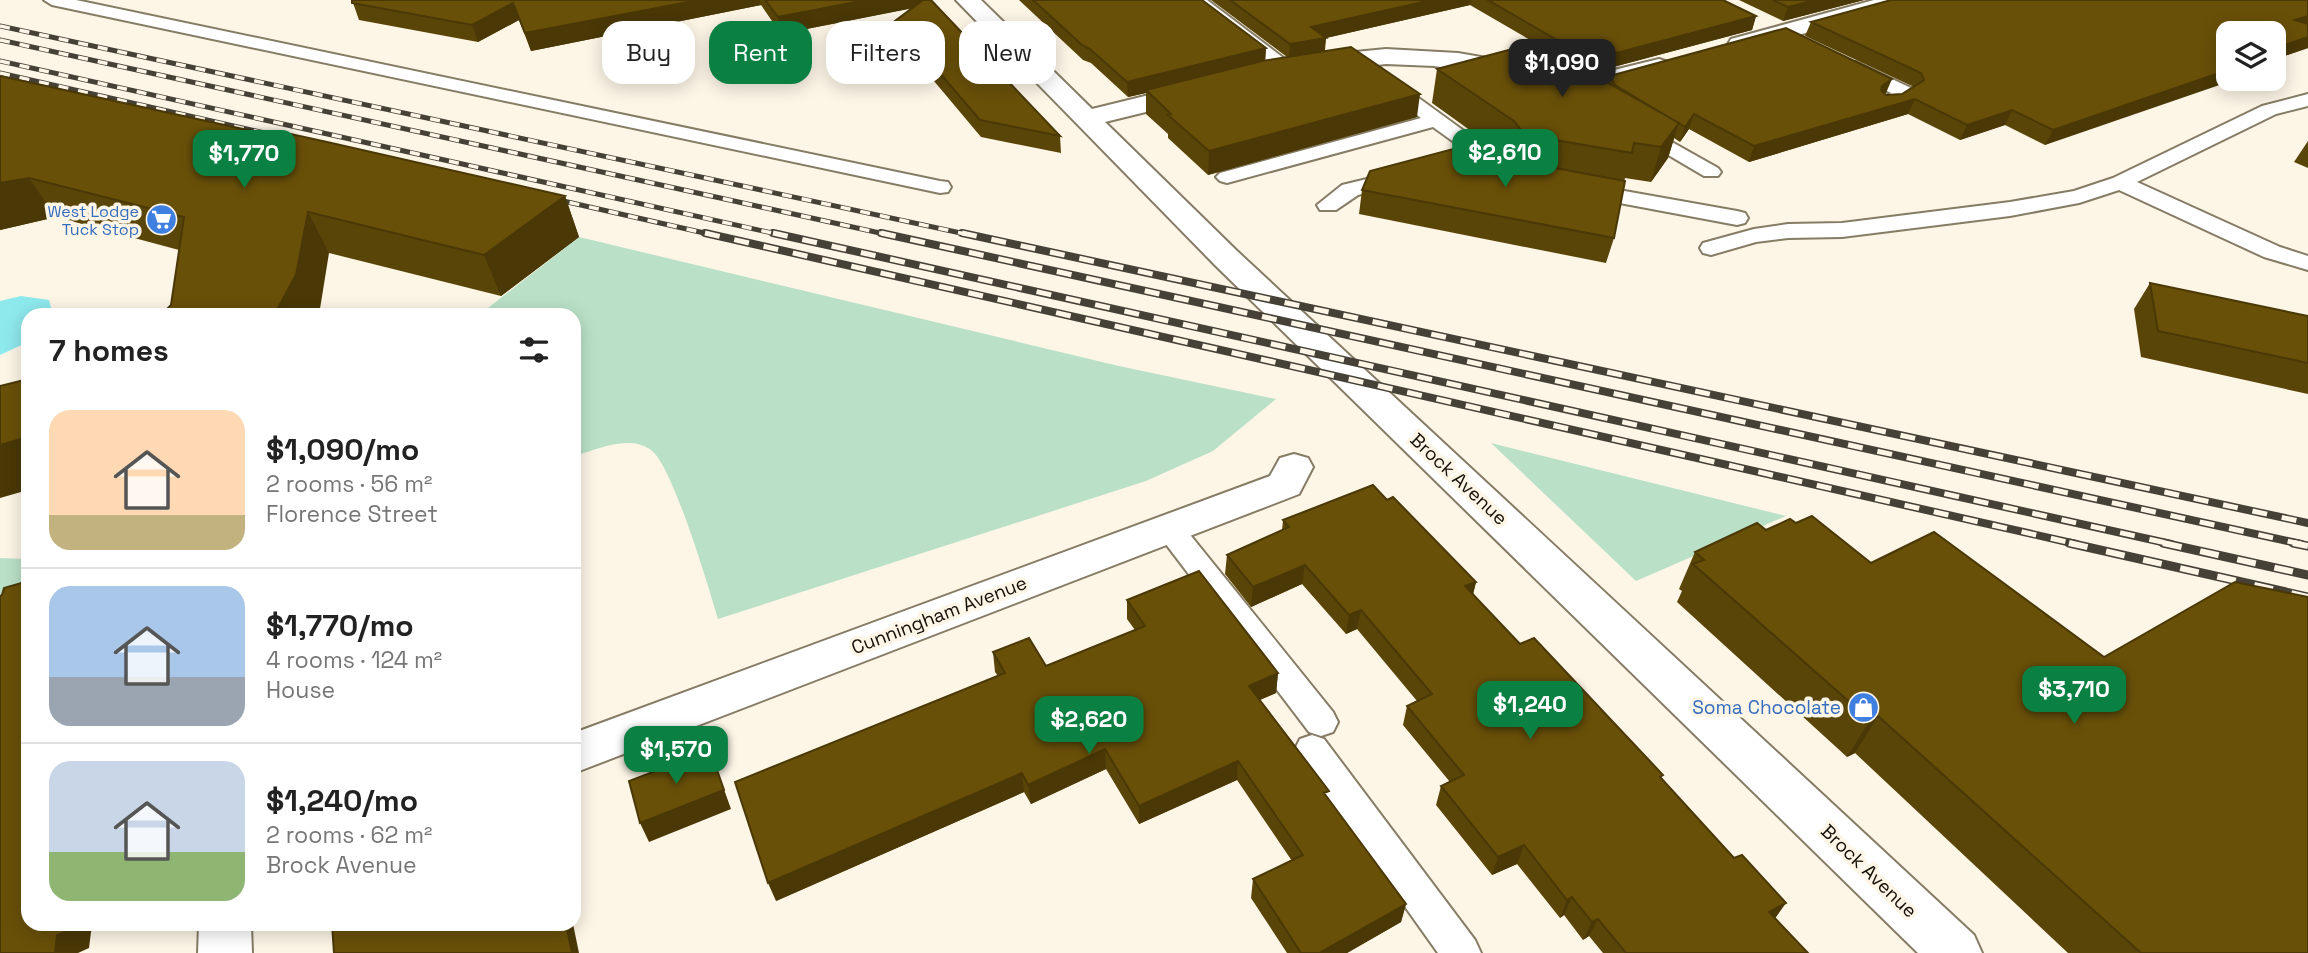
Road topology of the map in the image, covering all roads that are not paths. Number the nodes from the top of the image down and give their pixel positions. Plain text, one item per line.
1 (52, 0) edge
2 (968, 0) edge
3 (1196, 0) edge
4 (1900, 0) edge
5 (1751, 18) edge
6 (1791, 37) junction
7 (1718, 51) edge
8 (1361, 57) junction
9 (1837, 59) edge
10 (1681, 61) edge
11 (1289, 69) junction
12 (1263, 75) edge
13 (1588, 81) junction
14 (1224, 85) edge
15 (2308, 100) edge
16 (1887, 103) edge
17 (1601, 106) edge
18 (1088, 117) junction
19 (1436, 120) junction
20 (1623, 120) edge
21 (1486, 154) junction
22 (1462, 161) edge
23 (1424, 171) edge
24 (1711, 172) dead end
25 (1227, 177) edge
26 (1522, 179) edge
27 (2120, 182) junction
28 (1563, 186) edge
29 (940, 187) dead end
30 (1328, 205) dead end
31 (1737, 218) dead end
32 (1711, 248) dead end
33 (2308, 263) edge
34 (1294, 467) dead end
35 (1170, 528) junction
36 (581, 750) edge
37 (225, 931) edge
38 (225, 953) edge
39 (1461, 953) edge
40 (1955, 953) edge

1 - 29 lane
2 - 18 street, Brock Avenue
3 - 11 lane
4 - 6 street
5 - 6 street
6 - 7 street
8 - 11 street
8 - 13 street
8 - 19 lane
9 - 16 lane
10 - 13 street
11 - 12 street
13 - 17 lane
14 - 18 street
15 - 27 lane
18 - 40 street, Brock Avenue
19 - 21 lane
19 - 25 lane
20 - 24 lane
21 - 22 lane
21 - 26 lane
23 - 30 lane
27 - 32 lane
27 - 33 lane
28 - 31 lane
34 - 35 street, Cunningham Avenue
35 - 36 street, Cunningham Avenue
35 - 39 lane
37 - 38 street

